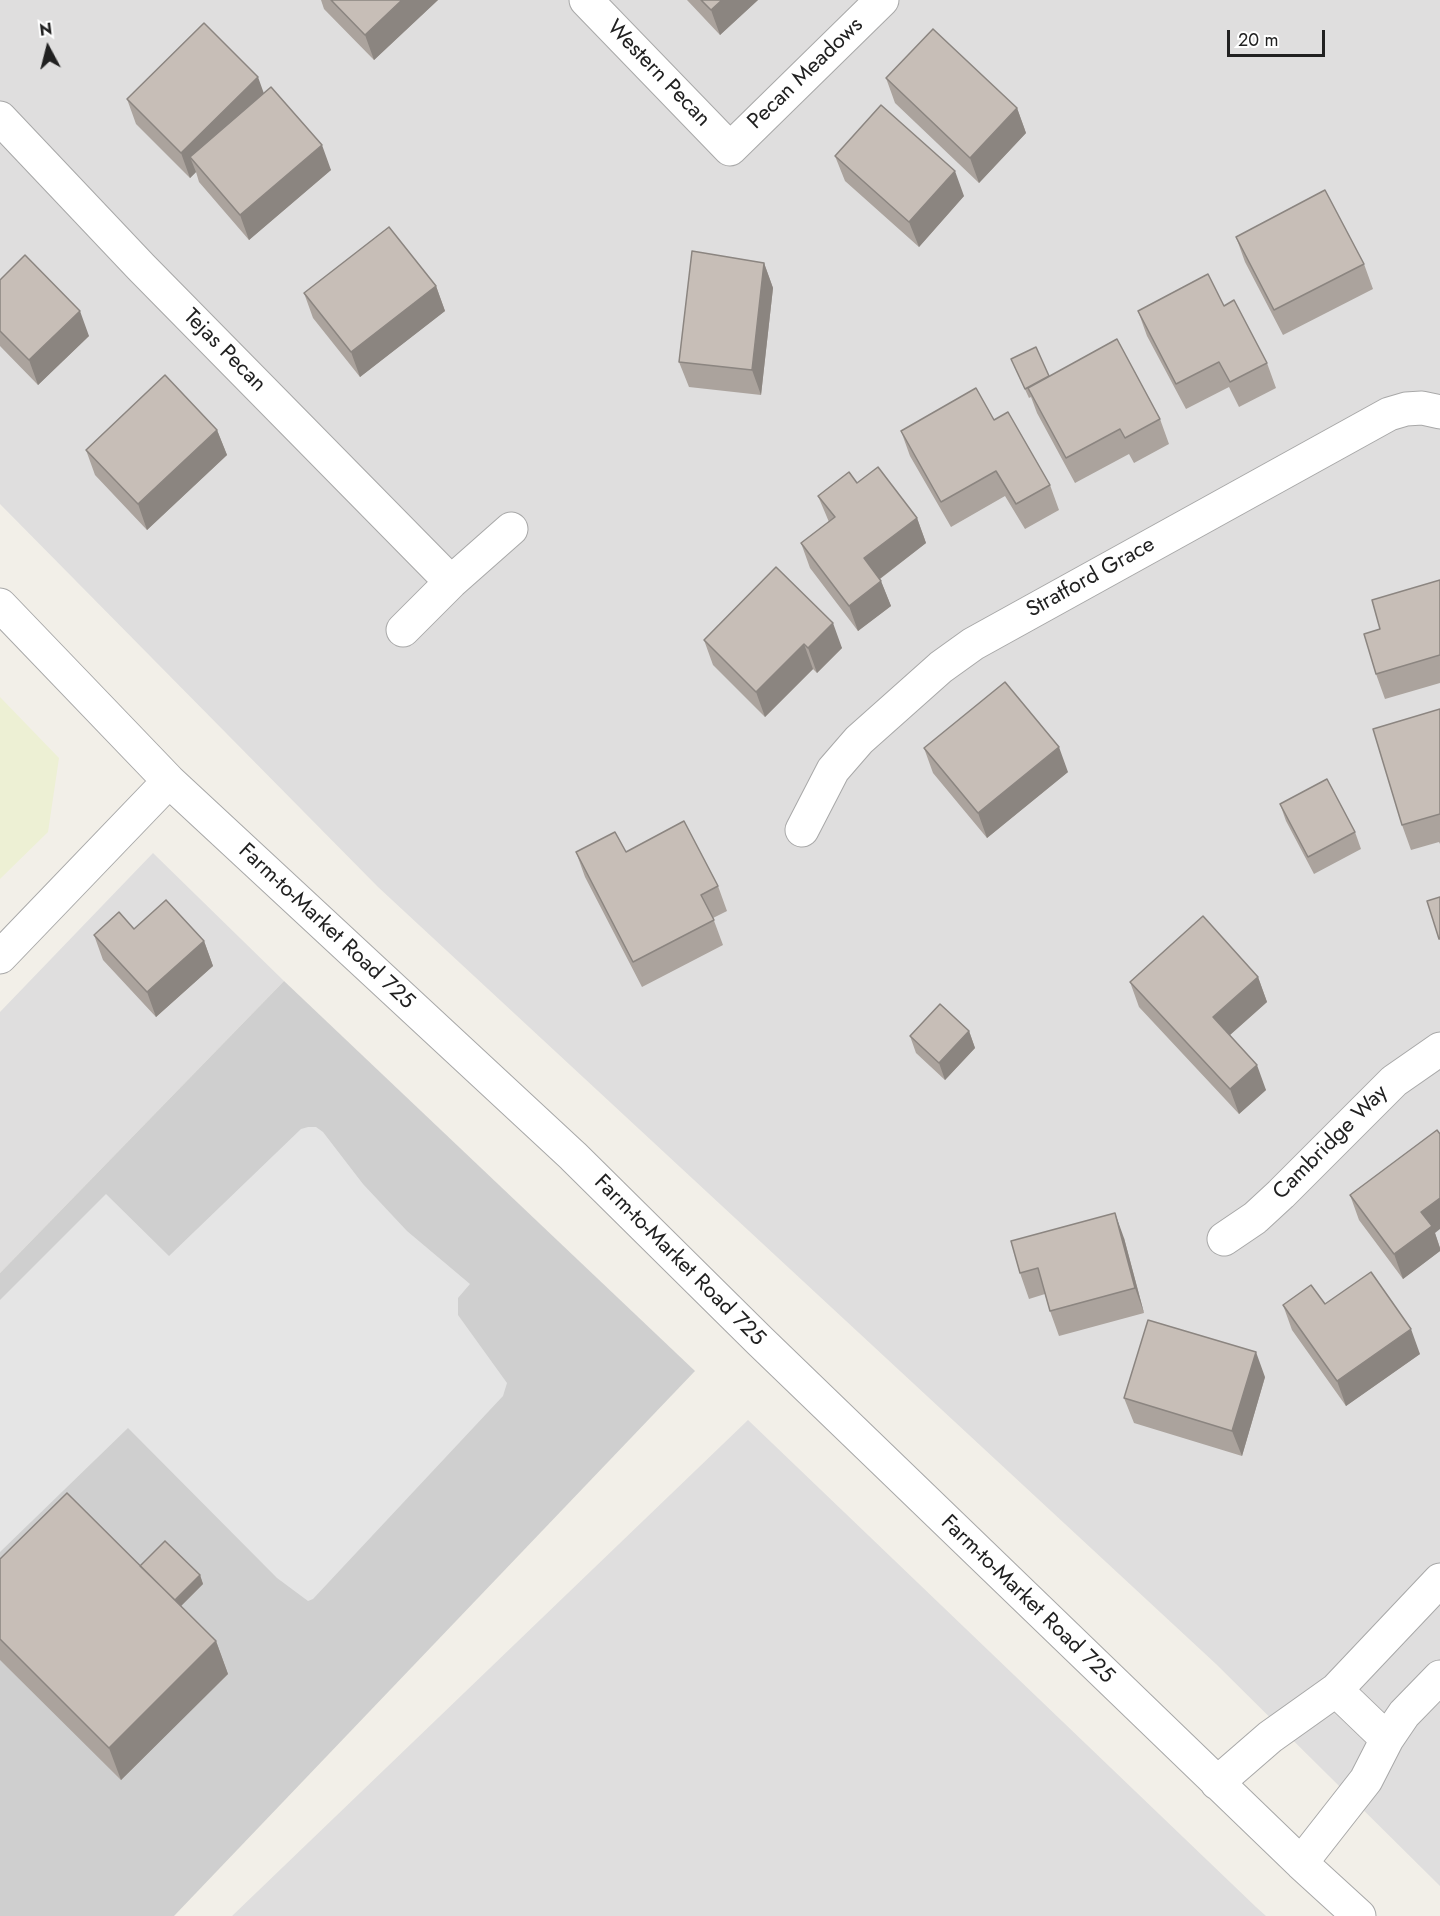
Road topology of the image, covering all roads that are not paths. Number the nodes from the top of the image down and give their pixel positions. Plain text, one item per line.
1 (586, 0) edge
2 (882, 0) edge
3 (0, 118) edge
4 (730, 149) joint
5 (1440, 412) edge
6 (511, 529) dead end
7 (451, 582) junction
8 (0, 605) edge
9 (403, 630) dead end
10 (169, 781) junction
11 (802, 830) dead end
12 (0, 957) edge
13 (1440, 1049) edge
14 (1224, 1239) dead end
15 (1440, 1580) edge
16 (1440, 1677) edge
17 (1336, 1690) junction
18 (1387, 1738) junction
19 (1217, 1784) junction
20 (1301, 1863) junction
21 (1359, 1916) edge

1 - 4 street, Western Pecan
2 - 4 street, Pecan Meadows
3 - 7 street, Tejas Pecan
5 - 11 street, Stratford Grace
6 - 7 street
7 - 9 street
8 - 10 street, Farm-to-Market Road 725
10 - 12 street
10 - 19 street, Farm-to-Market Road 725
13 - 14 street, Cambridge Way
15 - 17 street
16 - 18 street
17 - 18 street
17 - 19 street
18 - 20 street
19 - 20 street, Farm-to-Market Road 725
20 - 21 street, Farm-to-Market Road 725

